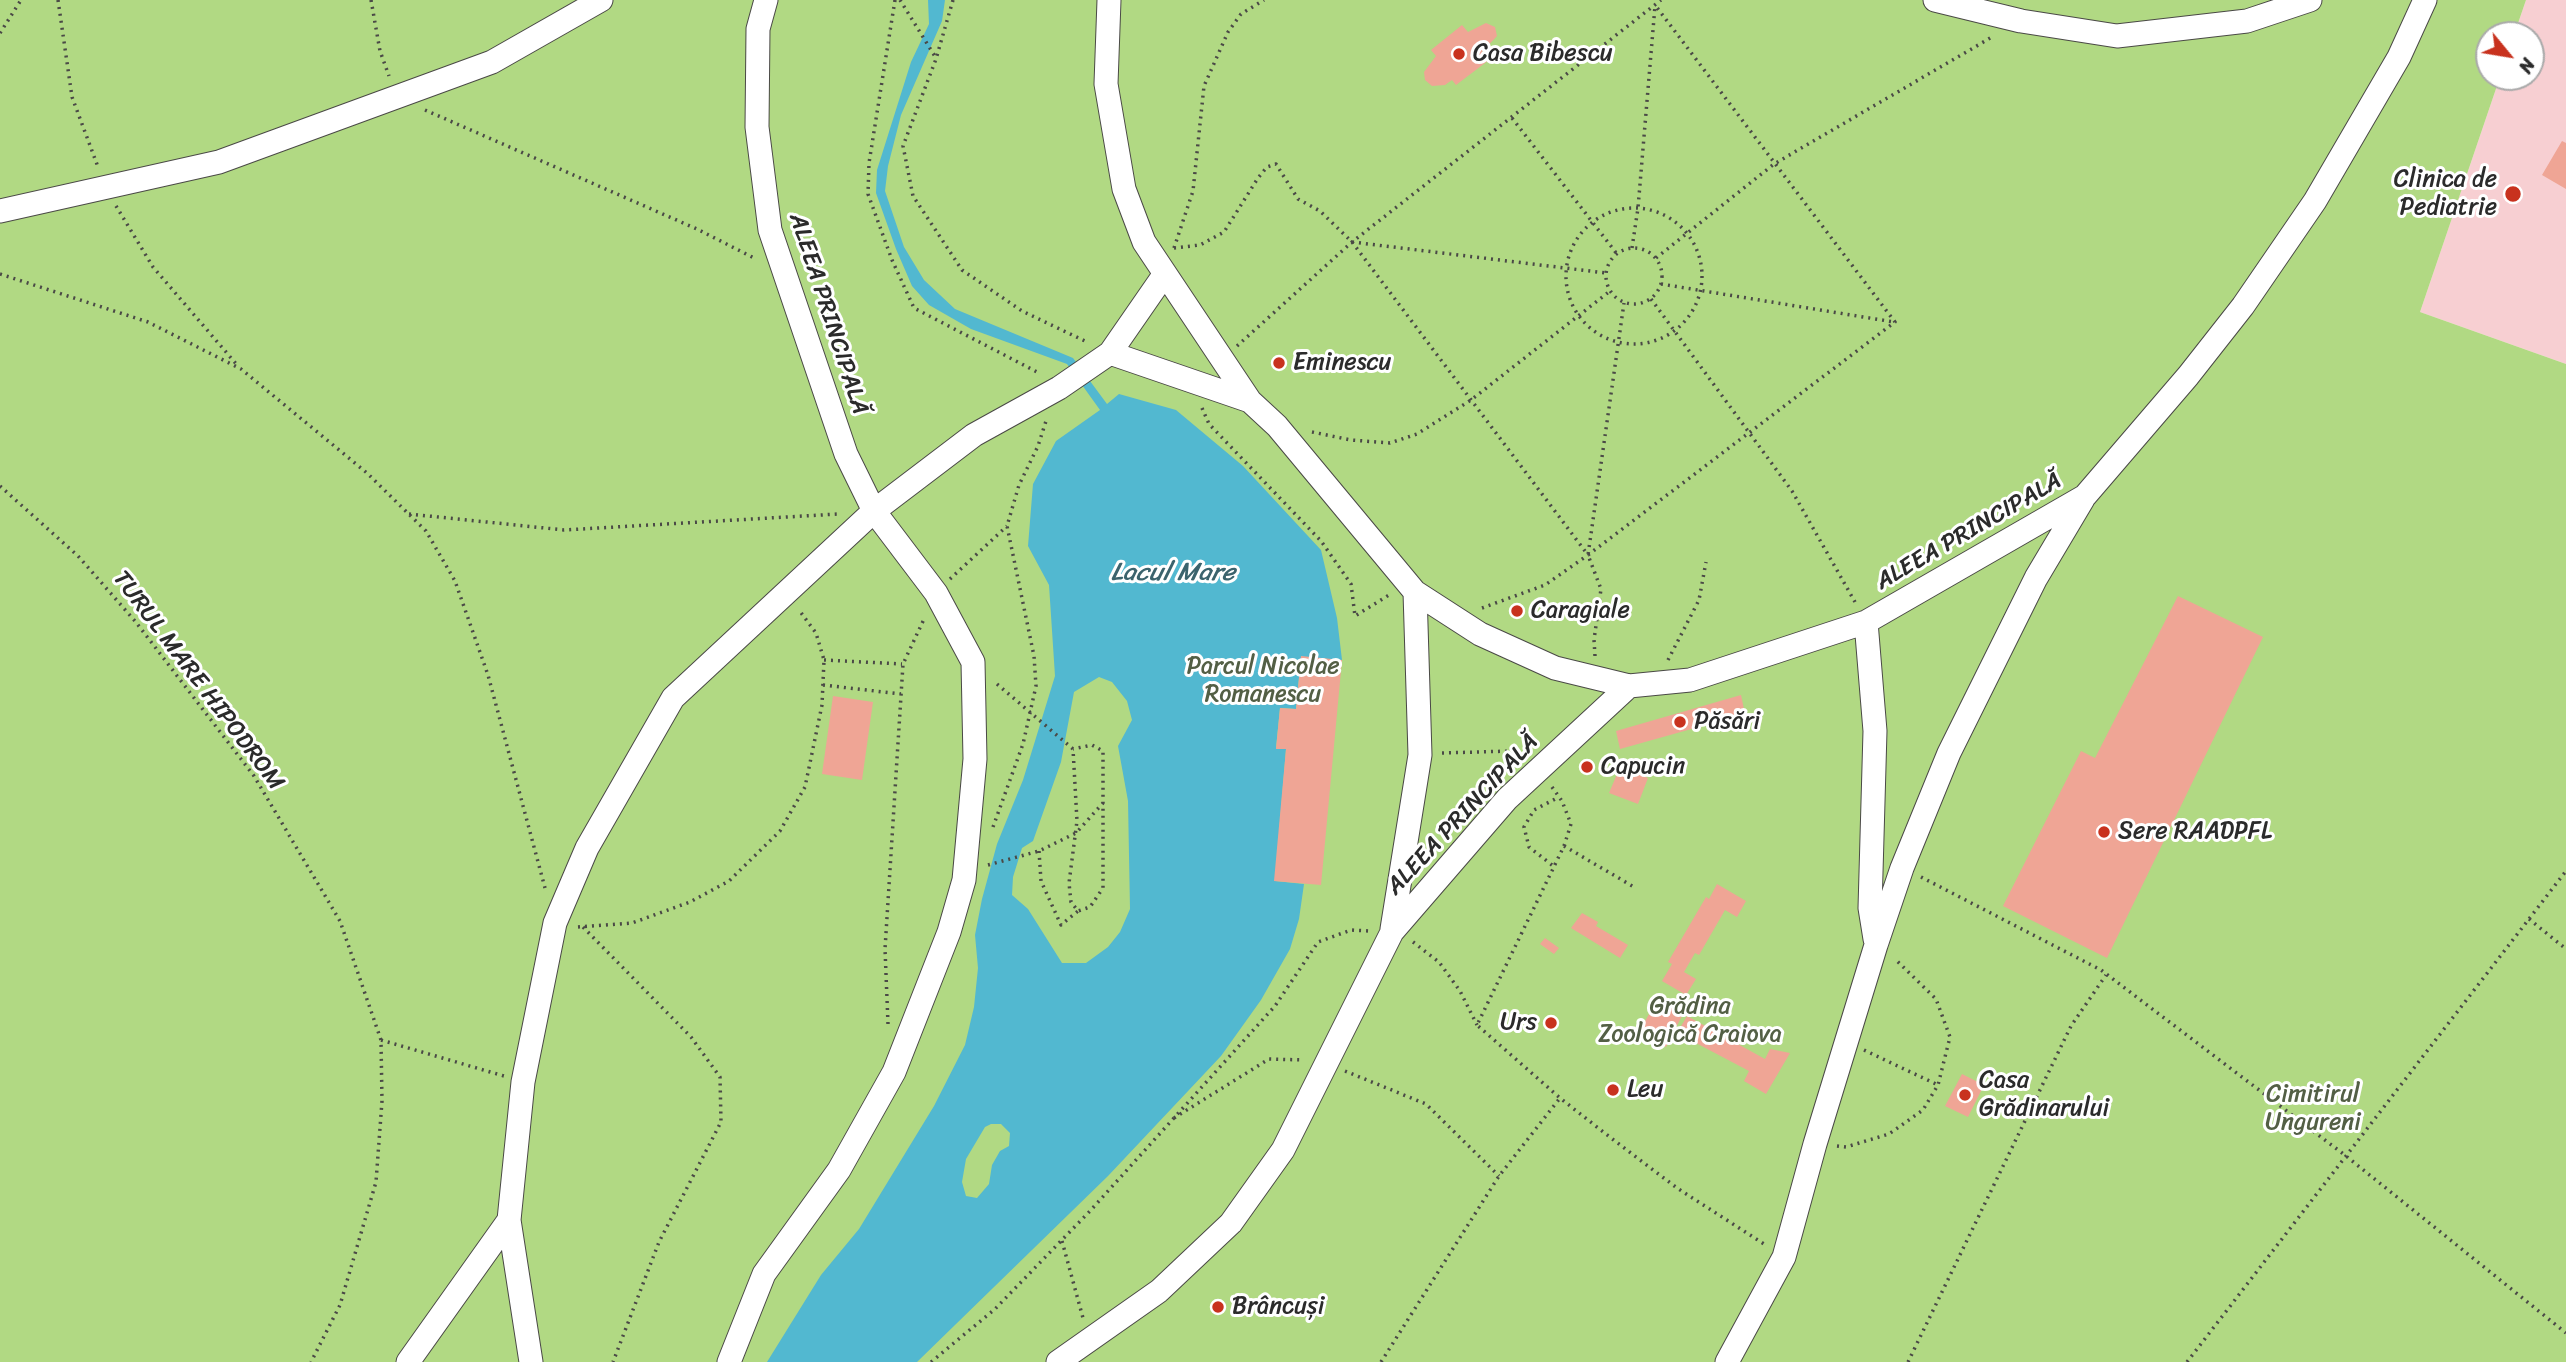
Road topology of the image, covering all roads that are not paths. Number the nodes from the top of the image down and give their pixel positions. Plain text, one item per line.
1 (601, 0) edge
2 (766, 0) edge
3 (1110, 0) edge
4 (1934, 0) edge
5 (2310, 0) edge
6 (2425, 0) edge
7 (0, 211) edge
8 (1164, 275) junction
9 (1110, 353) junction
10 (1250, 401) junction
11 (2085, 496) junction
12 (874, 511) junction
13 (1412, 587) junction
14 (1866, 621) junction
15 (1629, 686) junction
16 (1392, 932) junction
17 (1876, 945) junction
18 (509, 1220) junction
19 (408, 1362) edge
20 (531, 1362) edge
21 (729, 1362) edge
22 (1058, 1362) edge
23 (1727, 1362) edge

1 - 7 street
2 - 12 street, ALEEA PRINCIPALĂ
3 - 8 street
4 - 5 street
6 - 11 street, ALEEA PRINCIPALĂ
8 - 9 street
8 - 10 street
9 - 10 street
9 - 12 street
10 - 13 street
11 - 14 street, ALEEA PRINCIPALĂ
11 - 17 street
12 - 18 street
12 - 21 street, ALEEA PRINCIPALĂ
13 - 15 street
13 - 16 street, ALEEA PRINCIPALĂ
14 - 15 street, ALEEA PRINCIPALĂ
14 - 17 street
15 - 16 street, ALEEA PRINCIPALĂ
16 - 22 street, ALEEA PRINCIPALĂ
17 - 23 street
18 - 19 street
18 - 20 street

